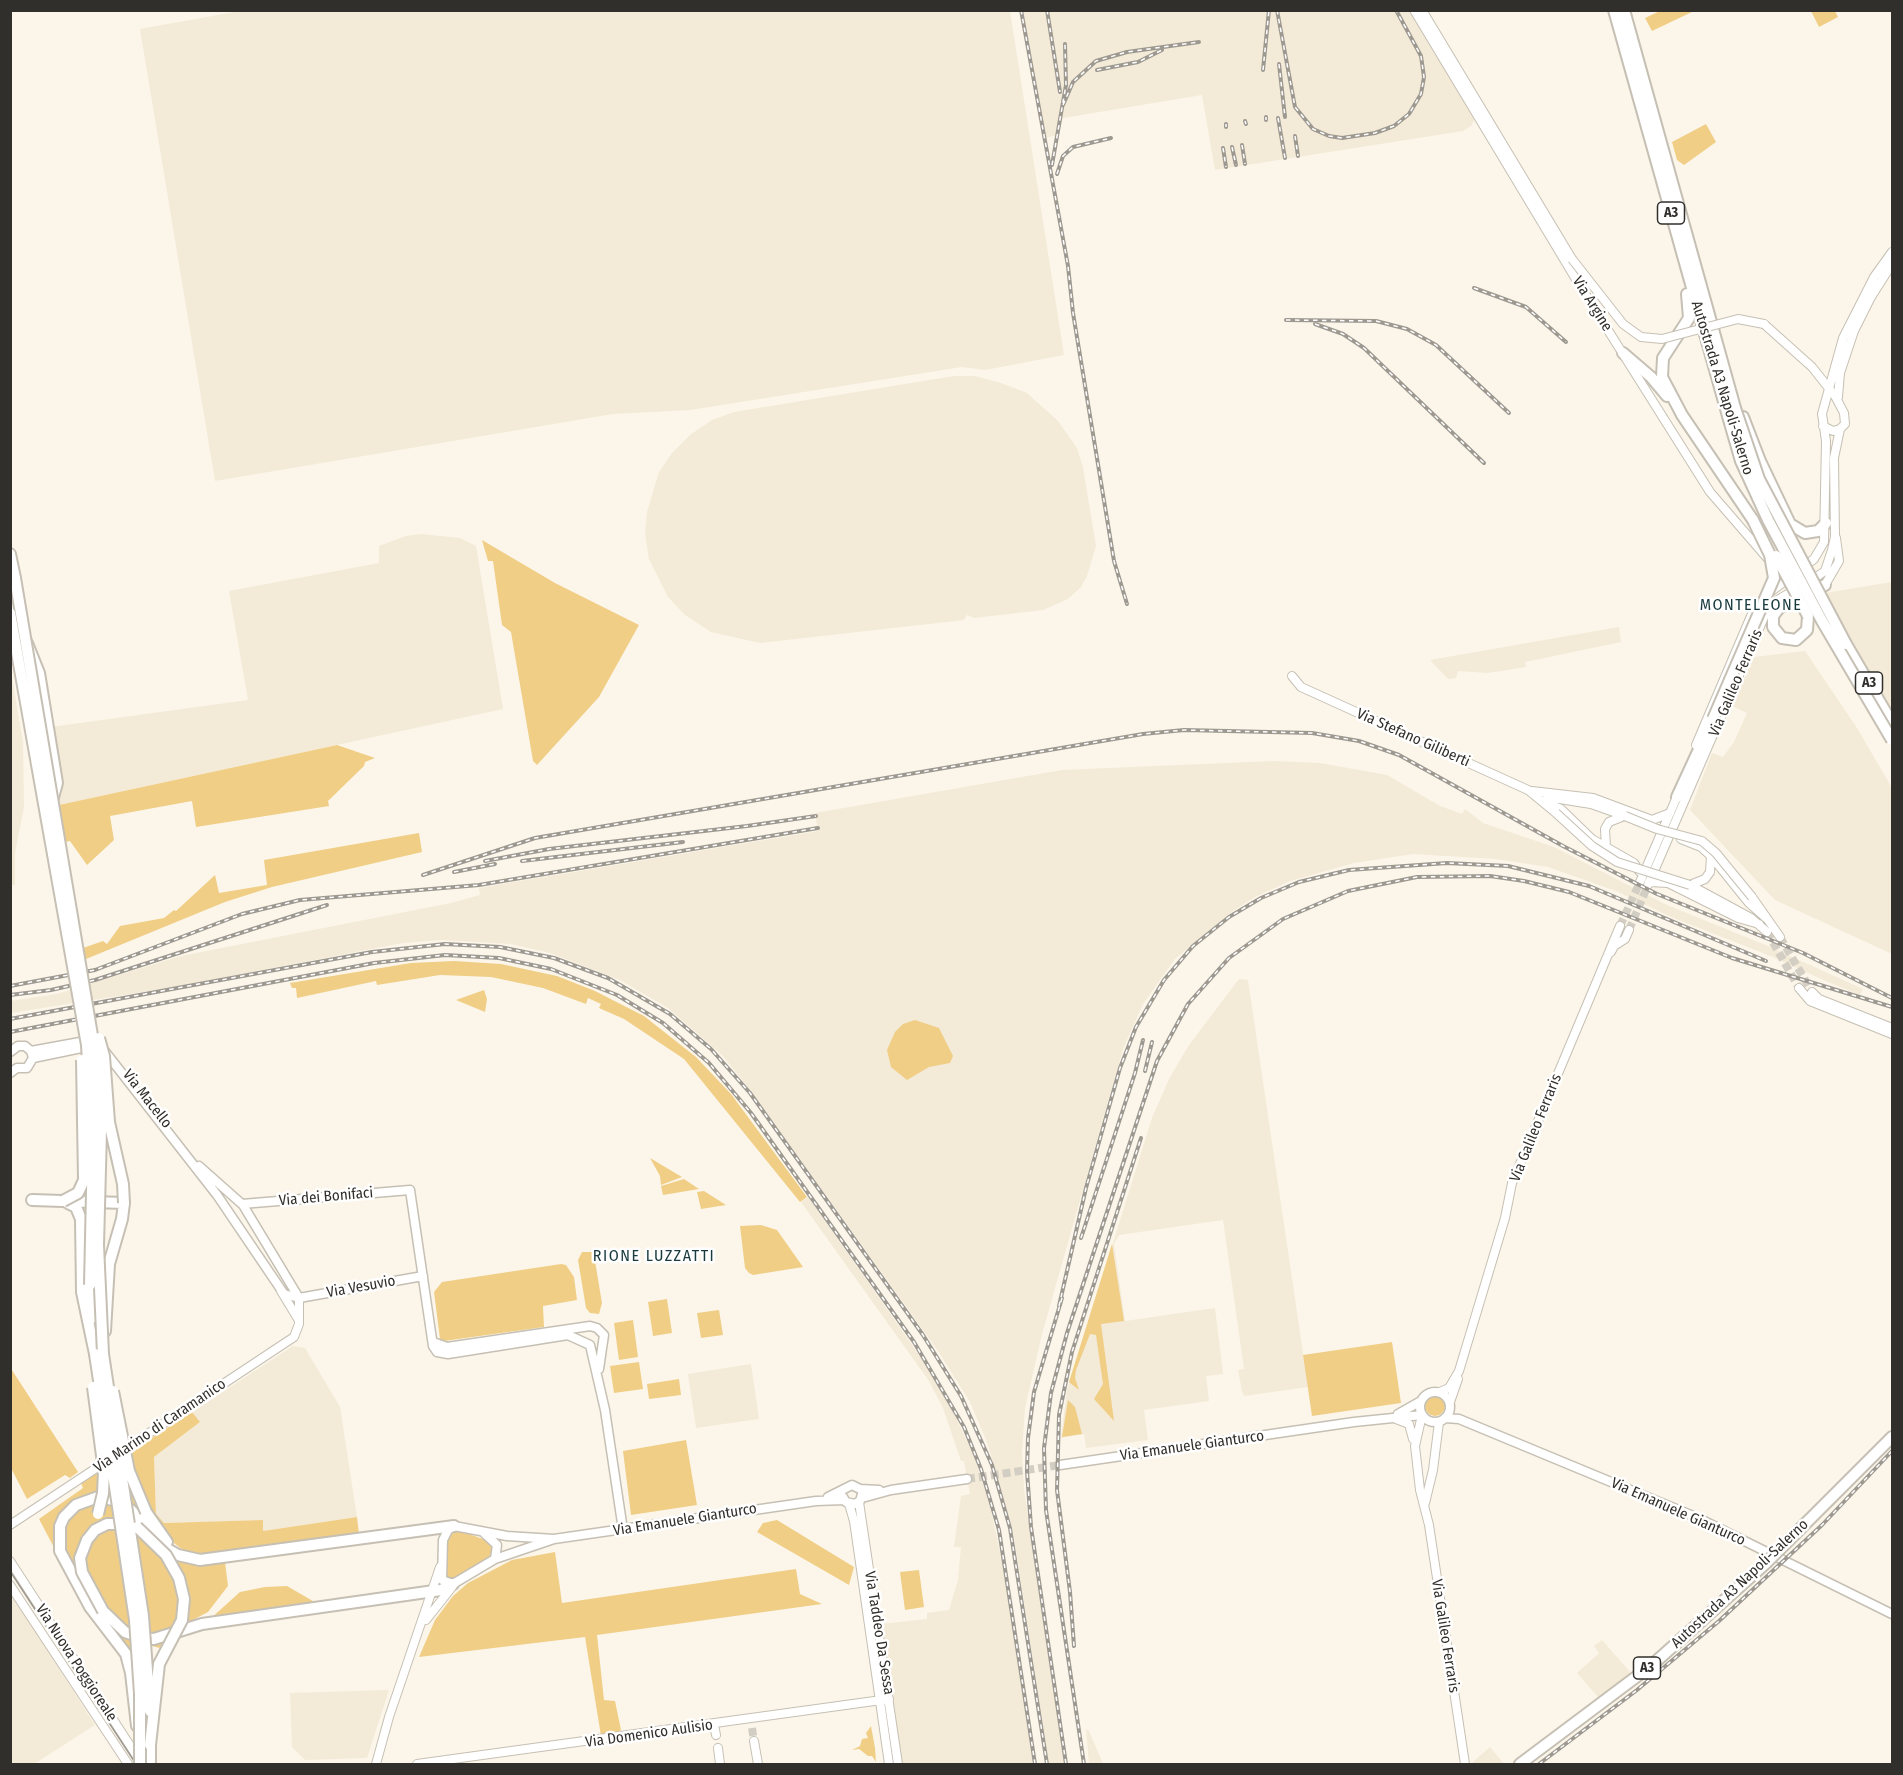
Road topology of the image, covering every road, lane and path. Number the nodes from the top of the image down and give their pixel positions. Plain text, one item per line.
1 (1414, 10) edge
2 (1422, 10) edge
3 (1614, 10) edge
4 (1624, 10) edge
5 (1666, 196) junction
6 (1893, 252) edge
7 (1893, 264) edge
8 (1623, 353) junction
9 (1725, 370) junction
10 (1828, 386) junction
11 (1840, 408) junction
12 (1824, 410) junction
13 (1732, 412) junction
14 (1682, 415) junction
15 (1823, 426) junction
16 (1840, 429) junction
17 (1753, 520) junction
18 (1826, 523) junction
19 (1835, 537) junction
20 (10, 554) edge
21 (1825, 585) joint
22 (1775, 589) junction
23 (10, 613) edge
24 (26, 640) junction
25 (1292, 676) dead end
26 (1893, 723) edge
27 (1893, 740) edge
28 (1528, 790) junction
29 (1536, 795) junction
30 (1677, 797) junction
31 (1545, 802) junction
32 (50, 810) dead end
33 (1671, 812) junction
34 (1625, 816) junction
35 (1674, 825) junction
36 (1606, 848) junction
37 (1711, 856) junction
38 (1645, 882) junction
39 (1689, 885) junction
40 (1766, 918) junction
41 (1759, 924) junction
42 (1620, 926) tunnel mouth
43 (1629, 930) tunnel mouth
44 (1767, 932) tunnel mouth
45 (1780, 937) tunnel mouth
46 (1606, 958) junction
47 (1799, 988) tunnel mouth
48 (1812, 992) tunnel mouth
49 (87, 1021) junction
50 (1893, 1028) edge
51 (1893, 1034) edge
52 (10, 1052) edge
53 (32, 1054) junction
54 (13, 1068) edge
55 (198, 1168) junction
56 (32, 1200) dead end
57 (63, 1201) junction
58 (124, 1203) junction
59 (242, 1204) junction
60 (423, 1276) junction
61 (280, 1291) junction
62 (299, 1298) junction
63 (299, 1320) junction
64 (433, 1342) junction
65 (99, 1354) junction
66 (1459, 1371) junction
67 (598, 1375) junction
68 (1440, 1392) junction
69 (1421, 1401) junction
70 (1446, 1413) junction
71 (1422, 1415) junction
72 (1395, 1416) junction
73 (1376, 1419) junction
74 (1893, 1437) edge
75 (1893, 1445) edge
76 (1415, 1446) junction
77 (1434, 1455) junction
78 (1417, 1459) junction
79 (1873, 1461) junction
80 (1060, 1465) tunnel mouth
81 (967, 1479) tunnel mouth
82 (860, 1496) junction
83 (846, 1498) junction
84 (1425, 1507) junction
85 (10, 1525) edge
86 (454, 1526) junction
87 (480, 1530) junction
88 (623, 1530) junction
89 (554, 1539) junction
90 (87, 1540) junction
91 (188, 1558) junction
92 (495, 1559) junction
93 (441, 1560) junction
94 (10, 1561) edge
95 (1768, 1564) junction
96 (454, 1583) junction
97 (10, 1585) edge
98 (433, 1591) junction
99 (1893, 1614) edge
100 (422, 1626) junction
101 (884, 1700) junction
102 (741, 1721) junction
103 (714, 1725) junction
104 (752, 1728) dead end
105 (716, 1734) dead end
106 (754, 1741) tunnel mouth
107 (145, 1745) junction
108 (718, 1748) dead end
109 (128, 1764) edge
110 (141, 1764) edge
111 (150, 1764) edge
112 (376, 1764) edge
113 (417, 1764) edge
114 (720, 1764) edge
115 (758, 1764) edge
116 (890, 1764) edge
117 (898, 1764) edge
118 (1465, 1764) edge
119 (1520, 1764) edge
120 (1529, 1764) edge

1 - 8 main road, Via Argine
2 - 10 main road, Via Argine, bridge
3 - 5 highway, Autostrada A3 Napoli-Salerno / A3
4 - 9 highway, Autostrada A3 Napoli-Salerno / A3
5 - 13 highway, Autostrada A3 Napoli-Salerno / A3
5 - 14 highway
6 - 10 main road
7 - 11 main road
8 - 14 highway
8 - 22 main road, Via Argine
9 - 13 highway, Autostrada A3 Napoli-Salerno / A3
9 - 18 highway
10 - 11 main road, Via Argine
10 - 12 main road
11 - 12 main road
11 - 16 main road
12 - 15 main road
13 - 26 highway, Autostrada A3 Napoli-Salerno / A3, bridge
13 - 27 highway, Autostrada A3 Napoli-Salerno / A3, bridge
14 - 17 highway
15 - 16 main road
15 - 18 main road
16 - 19 main road
17 - 21 highway, bridge
17 - 30 highway, bridge
18 - 22 main road, Via Galileo Ferraris
19 - 21 main road
19 - 35 main road, Via Galileo Ferraris
20 - 24 highway, bridge
22 - 30 main road, Via Galileo Ferraris
23 - 49 highway, bridge
24 - 32 highway, bridge
24 - 49 highway, bridge
25 - 28 main road, Via Stefano Giliberti
28 - 29 main road, Via Stefano Giliberti
28 - 33 main road
29 - 31 main road, Via Stefano Giliberti
29 - 34 main road
30 - 33 main road, Via Galileo Ferraris
31 - 36 main road
31 - 39 main road, bridge
33 - 38 main road, Via Galileo Ferraris
34 - 36 main road
34 - 40 main road, bridge
35 - 37 main road
35 - 38 main road, Via Galileo Ferraris
36 - 38 main road
37 - 39 main road
37 - 40 main road
38 - 41 main road
39 - 41 main road
40 - 45 main road
41 - 44 main road
42 - 46 main road, Via Galileo Ferraris
43 - 46 main road, Via Galileo Ferraris
46 - 66 main road, Via Galileo Ferraris
47 - 51 main road
48 - 50 main road
49 - 57 highway, bridge
49 - 58 highway, bridge
49 - 65 highway, bridge
52 - 53 main road
53 - 54 main road
53 - 55 main road, Via Macello
55 - 59 main road
55 - 61 main road
56 - 57 highway
57 - 58 highway, bridge
57 - 65 highway
58 - 65 highway, bridge
59 - 60 main road, Via dei Bonifaci
59 - 62 main road
60 - 62 main road, Via Vesuvio
60 - 64 main road
61 - 62 main road
61 - 63 main road
62 - 63 main road
63 - 85 main road, Via Marino di Caramanico
64 - 67 main road
64 - 67 main road
65 - 90 highway, bridge
65 - 91 highway, bridge
65 - 107 highway, bridge
66 - 68 main road, Via Galileo Ferraris
66 - 70 main road, Via Galileo Ferraris
67 - 88 main road
68 - 69 main road
68 - 70 main road
69 - 71 main road
69 - 72 main road, Via Emanuele Gianturco
70 - 71 main road
70 - 77 main road, Via Galileo Ferraris
70 - 99 main road, Via Emanuele Gianturco
71 - 72 main road, Via Emanuele Gianturco
71 - 76 main road, Via Galileo Ferraris
72 - 73 main road, Via Emanuele Gianturco
73 - 76 main road
73 - 80 main road, Via Emanuele Gianturco
74 - 79 highway, Autostrada A3 Napoli-Salerno / A3
75 - 79 highway, Autostrada A3 Napoli-Salerno / A3
76 - 78 main road, Via Galileo Ferraris
77 - 78 main road
77 - 84 main road, Via Galileo Ferraris
78 - 84 main road, Via Galileo Ferraris
79 - 95 highway, Autostrada A3 Napoli-Salerno / A3
81 - 82 main road
82 - 83 main road
82 - 83 main road
82 - 101 main road, Via Taddeo Da Sessa
83 - 88 main road, Via Emanuele Gianturco
83 - 101 main road, Via Taddeo Da Sessa
84 - 118 main road, Via Galileo Ferraris
86 - 87 main road, Via Emanuele Gianturco
86 - 91 highway
86 - 93 main road
87 - 89 main road, Via Emanuele Gianturco
87 - 92 main road
88 - 89 main road, Via Emanuele Gianturco
89 - 92 main road, Via Emanuele Gianturco
90 - 98 highway, bridge
90 - 107 highway, bridge
91 - 107 highway, bridge
92 - 96 main road, Via Emanuele Gianturco
93 - 96 main road
93 - 98 main road
94 - 110 main road, Via Nuova Poggioreale
95 - 119 highway, Autostrada A3 Napoli-Salerno / A3
95 - 120 highway, Autostrada A3 Napoli-Salerno / A3
96 - 98 highway
96 - 100 main road
97 - 109 main road, Via Nuova Poggioreale
98 - 100 main road
100 - 112 main road
101 - 102 main road, Via Domenico Aulisio
101 - 116 main road, Via Taddeo Da Sessa
101 - 117 main road, Via Taddeo Da Sessa
102 - 103 main road, Via Domenico Aulisio
102 - 104 main road
103 - 105 main road
103 - 113 main road, Via Domenico Aulisio
106 - 115 main road
107 - 110 highway, bridge
107 - 111 highway
108 - 114 main road

